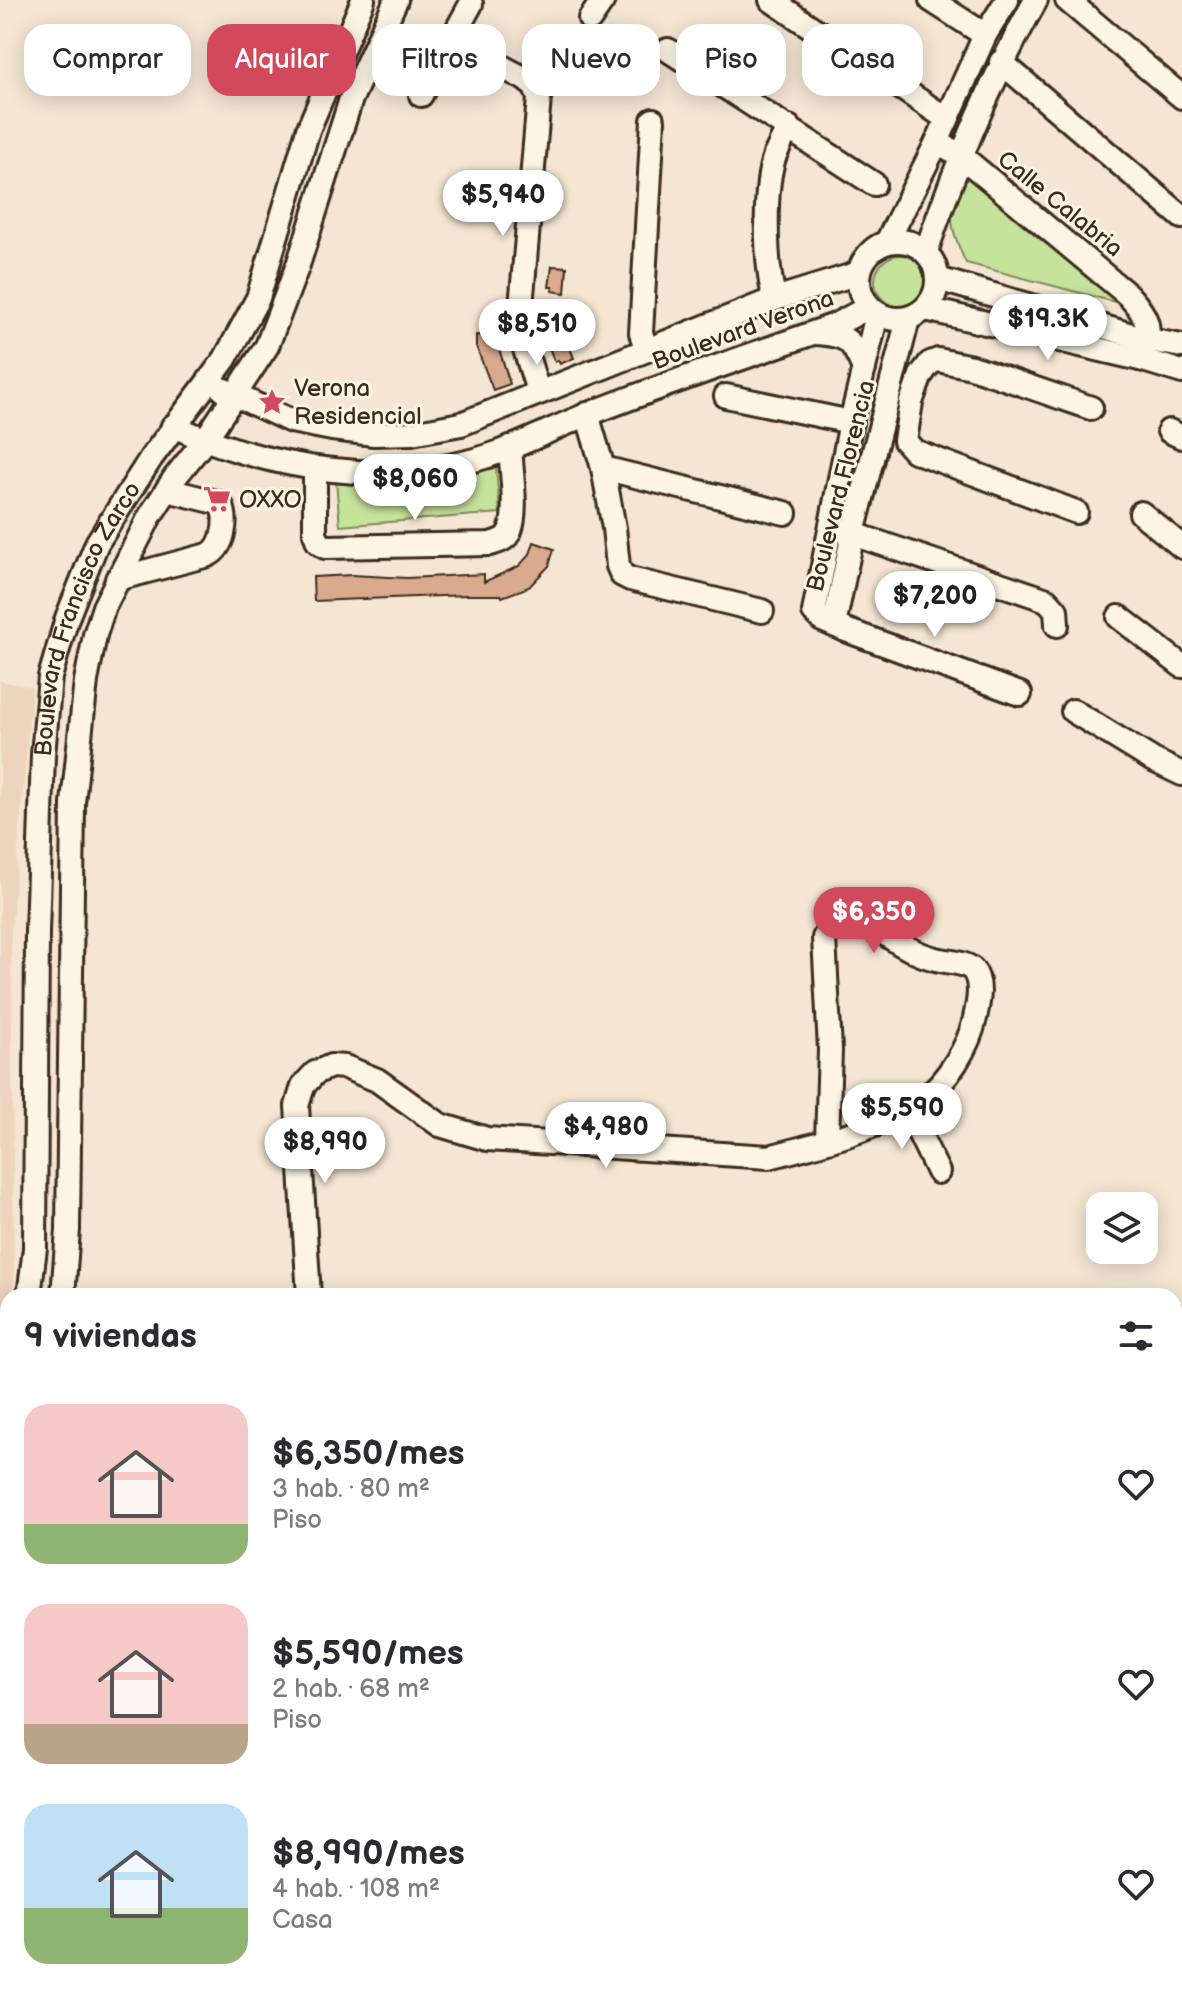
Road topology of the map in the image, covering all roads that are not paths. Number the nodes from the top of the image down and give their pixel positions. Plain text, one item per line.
1 (363, 0) edge
2 (396, 0) edge
3 (603, 0) edge
4 (771, 0) edge
5 (931, 0) edge
6 (1007, 0) edge
7 (1036, 0) edge
8 (1067, 0) edge
9 (471, 4) dead end
10 (590, 19) dead end
11 (459, 24) edge
12 (985, 35) junction
13 (668, 50) dead end
14 (1001, 62) junction
15 (506, 69) edge
16 (1182, 97) edge
17 (947, 119) junction
18 (653, 120) dead end
19 (789, 127) junction
20 (937, 142) junction
21 (960, 155) junction
22 (874, 184) dead end
23 (1182, 217) edge
24 (887, 242) junction
25 (926, 252) junction
26 (859, 273) junction
27 (938, 279) junction
28 (775, 299) junction
29 (873, 311) junction
30 (917, 314) junction
31 (814, 333) junction
32 (1182, 346) edge
33 (646, 348) junction
34 (1144, 350) junction
35 (864, 369) junction
36 (1182, 372) edge
37 (207, 382) junction
38 (538, 391) junction
39 (235, 395) junction
40 (726, 396) dead end
41 (900, 399) junction
42 (1091, 408) dead end
43 (587, 414) junction
44 (851, 422) junction
45 (173, 426) junction
46 (205, 440) junction
47 (510, 447) junction
48 (603, 468) junction
49 (315, 469) junction
50 (167, 490) junction
51 (1076, 512) dead end
52 (785, 513) dead end
53 (1141, 513) dead end
54 (830, 527) junction
55 (853, 533) junction
56 (1182, 547) edge
57 (117, 579) junction
58 (762, 611) dead end
59 (1119, 617) dead end
60 (834, 625) junction
61 (1057, 625) dead end
62 (1182, 666) edge
63 (1020, 694) dead end
64 (1073, 711) dead end
65 (1182, 774) edge
66 (908, 1110) junction
67 (827, 1140) junction
68 (938, 1172) dead end
69 (30, 1288) edge
70 (64, 1288) edge
71 (308, 1288) edge

1 - 37 street, Boulevard Francisco Zarco
2 - 39 street, Boulevard Francisco Zarco
3 - 10 street
4 - 17 street
5 - 12 street
6 - 12 street
7 - 14 street
8 - 16 street
9 - 11 street
12 - 17 street
13 - 19 street
14 - 21 street
14 - 23 street
15 - 38 street
17 - 20 street
18 - 33 street
19 - 22 street
19 - 28 street
20 - 21 street, Calle Calabria
20 - 24 street
21 - 25 street
21 - 34 street, Calle Calabria
24 - 25 street
24 - 26 street
25 - 27 street
26 - 28 street, Boulevard Verona
26 - 29 street
27 - 30 street
27 - 34 street
28 - 33 street, Boulevard Verona
29 - 30 street
29 - 31 street, Boulevard Verona
29 - 35 street, Boulevard Florencia
30 - 34 street
30 - 41 street, Boulevard Florencia
31 - 35 street
31 - 43 street, Boulevard Verona
32 - 34 street
33 - 38 street, Boulevard Verona
34 - 36 street
35 - 44 street, Boulevard Florencia
37 - 39 street, Boulevard Verona
37 - 45 street, Boulevard Francisco Zarco
38 - 39 street, Boulevard Verona
39 - 46 street, Boulevard Francisco Zarco
40 - 44 street
41 - 42 street
41 - 51 street
41 - 55 street, Boulevard Florencia
43 - 47 street, Boulevard Verona
43 - 48 street
44 - 54 street, Boulevard Florencia
45 - 46 street, Boulevard Verona
45 - 69 street, Boulevard Francisco Zarco
46 - 49 street, Boulevard Verona
46 - 50 street, Boulevard Francisco Zarco
47 - 49 street, Boulevard Verona
47 - 49 street
48 - 52 street
48 - 58 street
50 - 57 street, Boulevard Francisco Zarco
50 - 57 street
53 - 56 street
54 - 55 street
54 - 60 street, Boulevard Florencia
55 - 60 street, Boulevard Florencia
55 - 61 street
57 - 70 street, Boulevard Francisco Zarco
59 - 62 street
60 - 63 street
64 - 65 street
66 - 67 street
66 - 67 street
66 - 68 street
67 - 71 street

